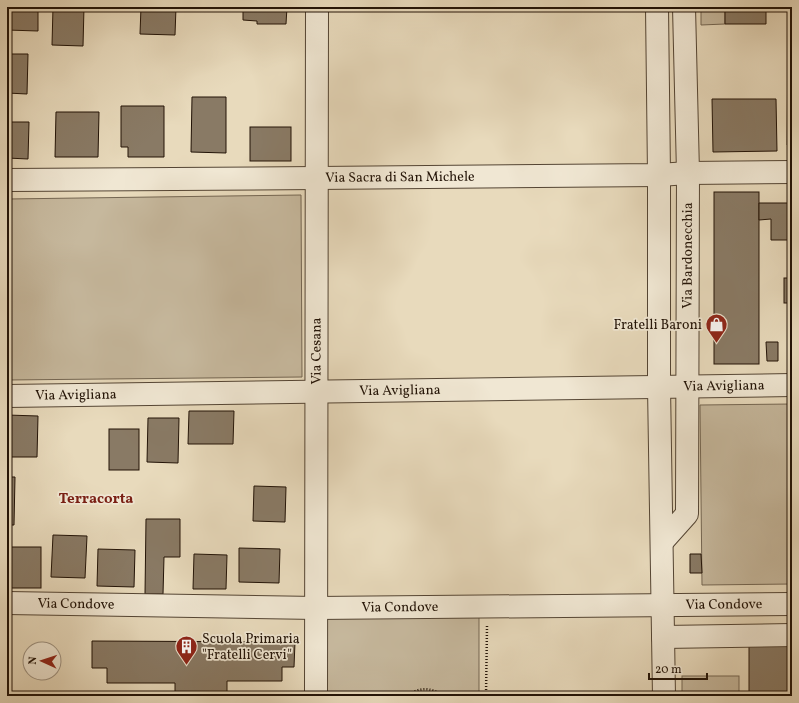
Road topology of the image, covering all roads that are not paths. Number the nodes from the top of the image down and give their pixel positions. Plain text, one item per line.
1 (317, 7) edge
2 (657, 7) edge
3 (684, 7) edge
4 (792, 172) edge
5 (688, 173) junction
6 (660, 175) junction
7 (317, 178) junction
8 (7, 180) edge
9 (792, 385) edge
10 (687, 386) junction
11 (659, 387) junction
12 (316, 392) junction
13 (7, 396) edge
14 (662, 542) junction
15 (7, 603) edge
16 (792, 604) edge
17 (663, 605) junction
18 (316, 608) junction
19 (792, 635) edge
20 (663, 637) junction
21 (316, 696) edge
22 (664, 696) edge

1 - 7 street, Via Cesana
2 - 6 street, Via Bardonecchia
3 - 5 street, Via Bardonecchia
4 - 5 street, Via Sacra di San Michele
5 - 6 street, Via Sacra di San Michele
5 - 10 street, Via Bardonecchia
6 - 7 street, Via Sacra di San Michele
6 - 11 street, Via Bardonecchia
7 - 8 street, Via Sacra di San Michele
7 - 12 street, Via Cesana
9 - 10 street, Via Avigliana
10 - 11 street, Via Avigliana
10 - 14 street, Via Bardonecchia
11 - 12 street, Via Avigliana
11 - 14 street, Via Bardonecchia
12 - 13 street, Via Avigliana
12 - 18 street, Via Cesana
14 - 17 street, Via Bardonecchia
15 - 18 street, Via Condove
16 - 17 street, Via Condove
17 - 18 street, Via Condove
17 - 20 street, Via Bardonecchia
18 - 21 street, Via Cesana
19 - 20 street
20 - 22 street, Via Bardonecchia

